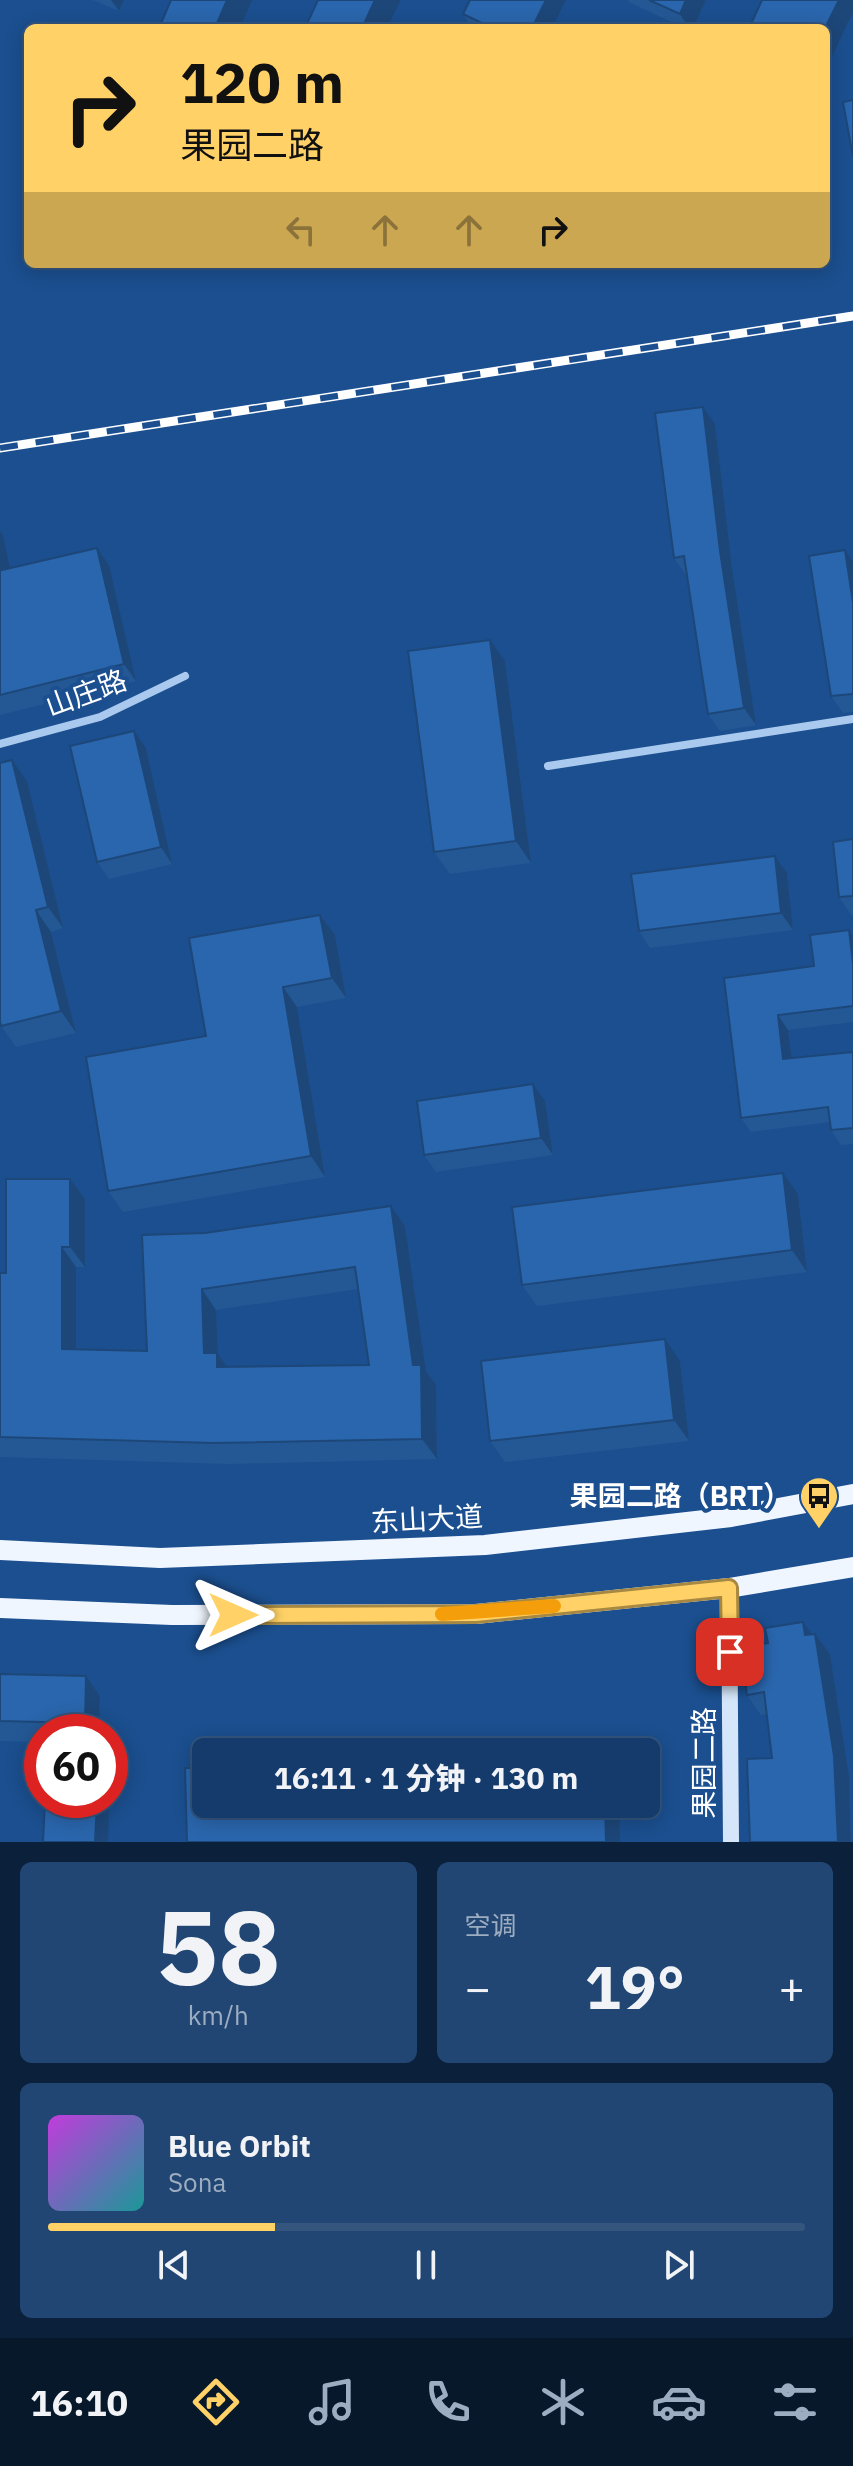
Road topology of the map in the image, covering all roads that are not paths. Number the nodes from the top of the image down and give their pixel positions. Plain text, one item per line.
1 (185, 676) dead end
2 (853, 719) edge
3 (0, 744) edge
4 (548, 766) dead end
5 (853, 1494) edge
6 (0, 1550) edge
7 (853, 1567) edge
8 (729, 1588) junction
9 (0, 1608) edge
10 (731, 1842) edge

1 - 3 street, 山庄路
2 - 4 street
5 - 6 main road, 东山大道
7 - 8 main road
8 - 9 main road
8 - 10 street, 果园二路

